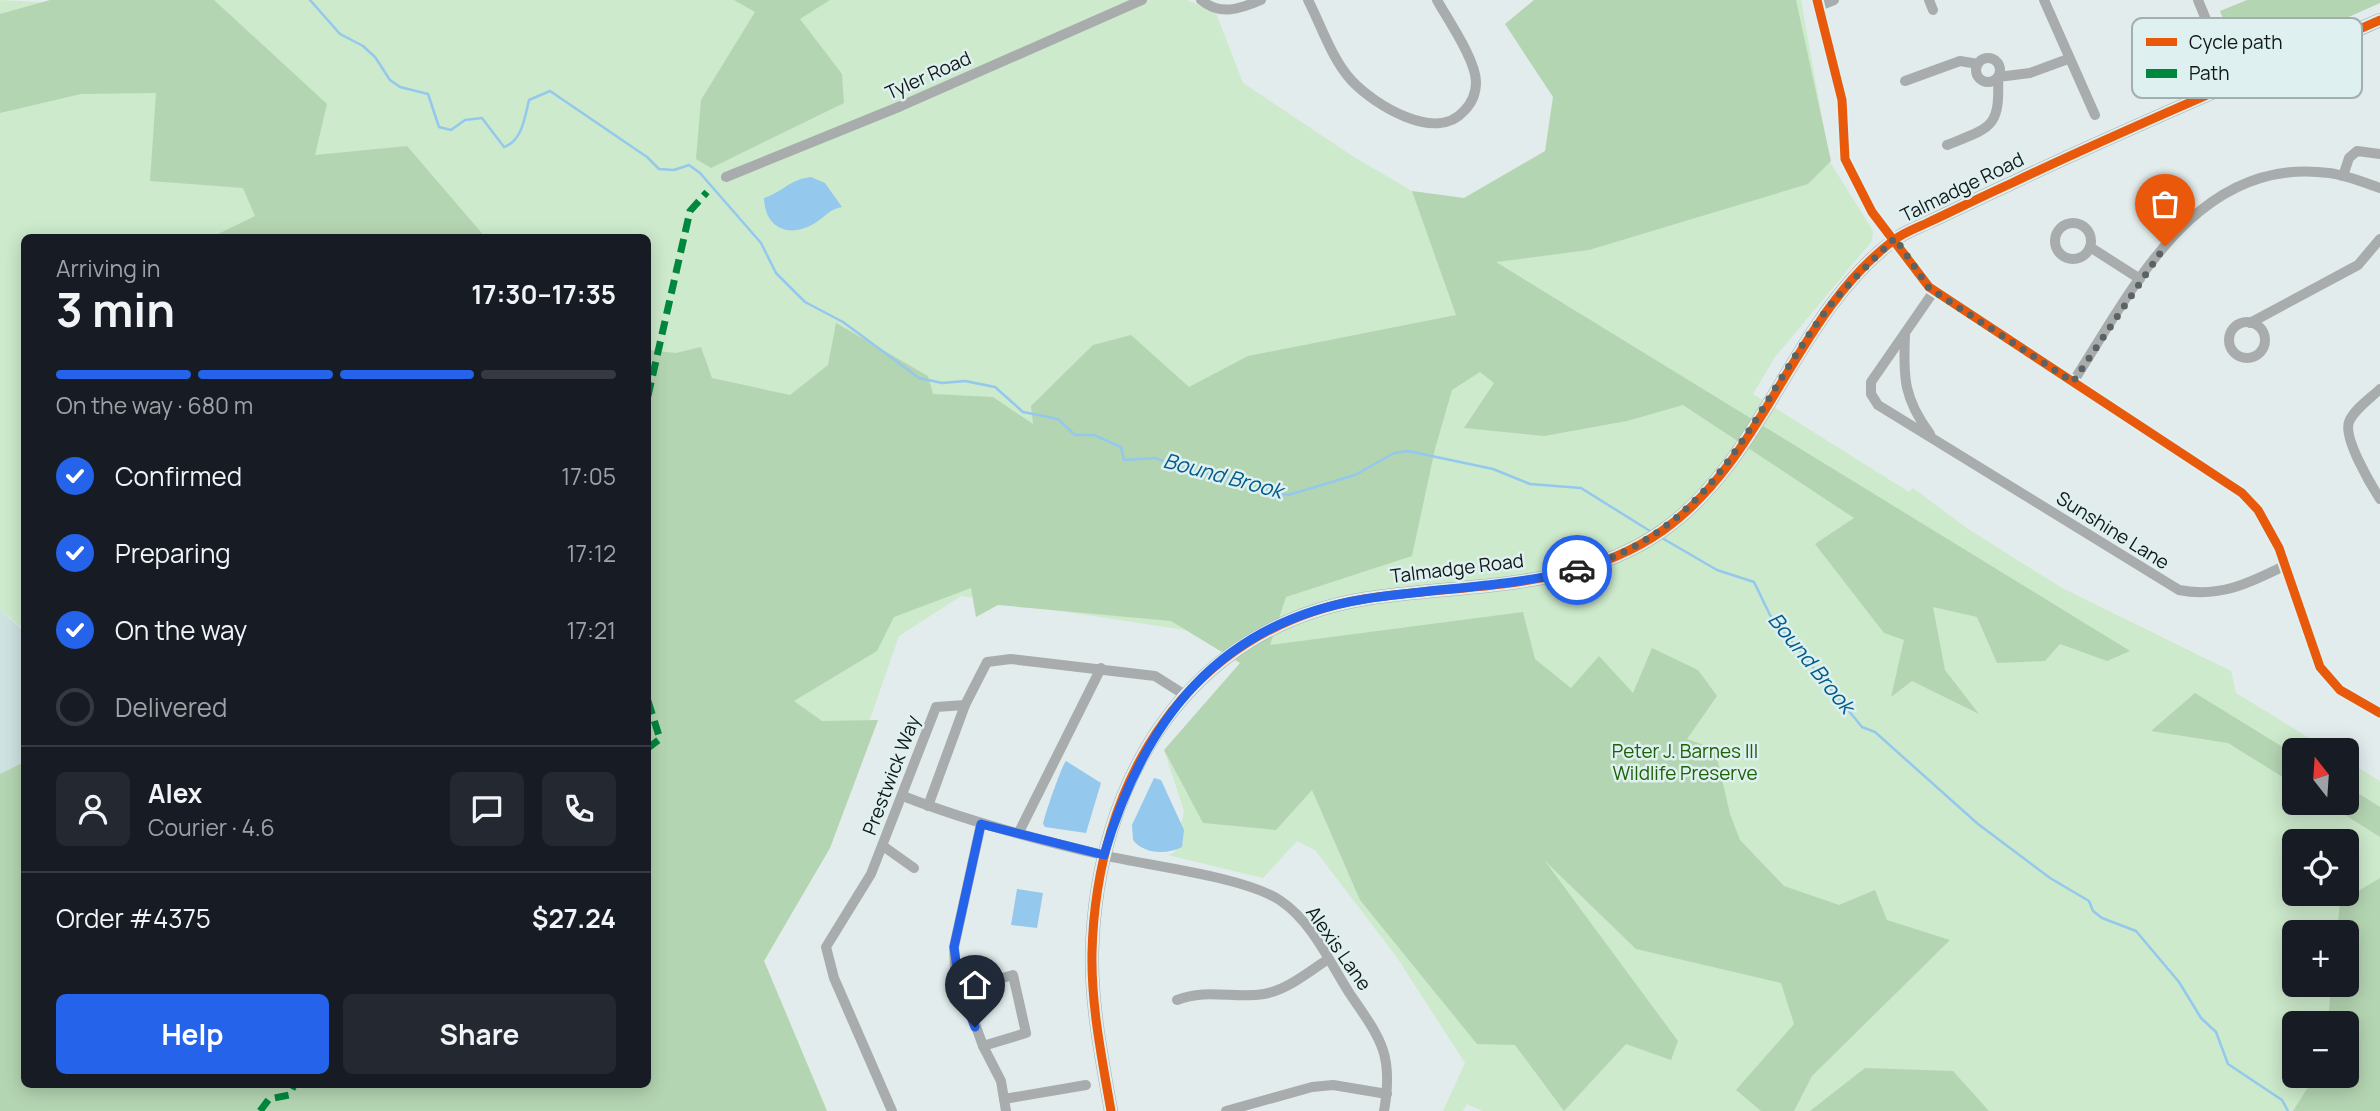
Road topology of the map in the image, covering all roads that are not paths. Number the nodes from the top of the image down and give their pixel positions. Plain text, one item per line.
1 (1142, 0) edge
2 (1200, 0) edge
3 (1261, 0) edge
4 (1308, 0) edge
5 (1437, 0) edge
6 (1834, 0) edge
7 (2044, 0) edge
8 (2198, 0) edge
9 (1818, 3) edge
10 (2205, 18) edge
11 (2380, 20) edge
12 (2362, 28) edge
13 (2068, 59) junction
14 (1978, 64) junction
15 (1998, 77) junction
16 (1905, 81) dead end
17 (2202, 98) edge
18 (2095, 115) dead end
19 (1948, 145) dead end
20 (2380, 154) edge
21 (2343, 176) junction
22 (726, 177) dead end
23 (2380, 188) edge
24 (1895, 238) junction
25 (2380, 239) edge
26 (2090, 247) dead end
27 (2140, 279) junction
28 (1934, 291) junction
29 (2250, 323) dead end
30 (1905, 333) junction
31 (2073, 382) junction
32 (2380, 389) edge
33 (1933, 440) junction
34 (2380, 499) edge
35 (2286, 565) junction
36 (1101, 668) junction
37 (1185, 695) junction
38 (965, 705) junction
39 (2380, 713) edge
40 (903, 796) junction
41 (928, 806) junction
42 (981, 824) junction
43 (1019, 832) junction
44 (883, 846) junction
45 (1104, 855) junction
46 (914, 868) dead end
47 (1327, 960) junction
48 (960, 990) junction
49 (1177, 1000) dead end
50 (983, 1045) junction
51 (1086, 1085) dead end
52 (1387, 1094) junction
53 (1004, 1099) junction
54 (892, 1111) edge
55 (1006, 1111) edge
56 (1111, 1111) edge
57 (1226, 1111) edge
58 (1384, 1111) edge

1 - 22 street, Tyler Road
2 - 3 street
4 - 5 street
6 - 9 street
7 - 13 street
8 - 10 street
9 - 24 street
11 - 12 street, Talmadge Road
13 - 15 street
13 - 18 street
14 - 15 street
14 - 15 street
14 - 16 street
15 - 19 street
17 - 24 street, Talmadge Road
20 - 21 street
21 - 23 street
21 - 27 street
24 - 28 street
24 - 37 street, Talmadge Road
25 - 29 street
26 - 27 street
27 - 31 street
28 - 30 street, Sunshine Lane
28 - 31 street
30 - 33 street, Sunshine Lane
30 - 33 street, Sunshine Lane
31 - 35 street
32 - 34 street
33 - 35 street, Sunshine Lane
35 - 39 street
36 - 37 street
36 - 38 street
36 - 43 street
37 - 45 street, Talmadge Road
38 - 40 street, Prestwick Way
38 - 41 street
40 - 41 street, Alexis Lane
40 - 44 street, Prestwick Way
41 - 42 street, Alexis Lane
42 - 43 street, Alexis Lane
42 - 48 street
43 - 45 street, Alexis Lane
44 - 46 street
44 - 54 street, Prestwick Way
45 - 47 street, Alexis Lane
45 - 56 street, Talmadge Road
47 - 49 street
47 - 52 street, Alexis Lane
48 - 50 street
48 - 50 street
50 - 53 street
51 - 53 street
52 - 57 street
52 - 58 street, Alexis Lane
53 - 55 street

